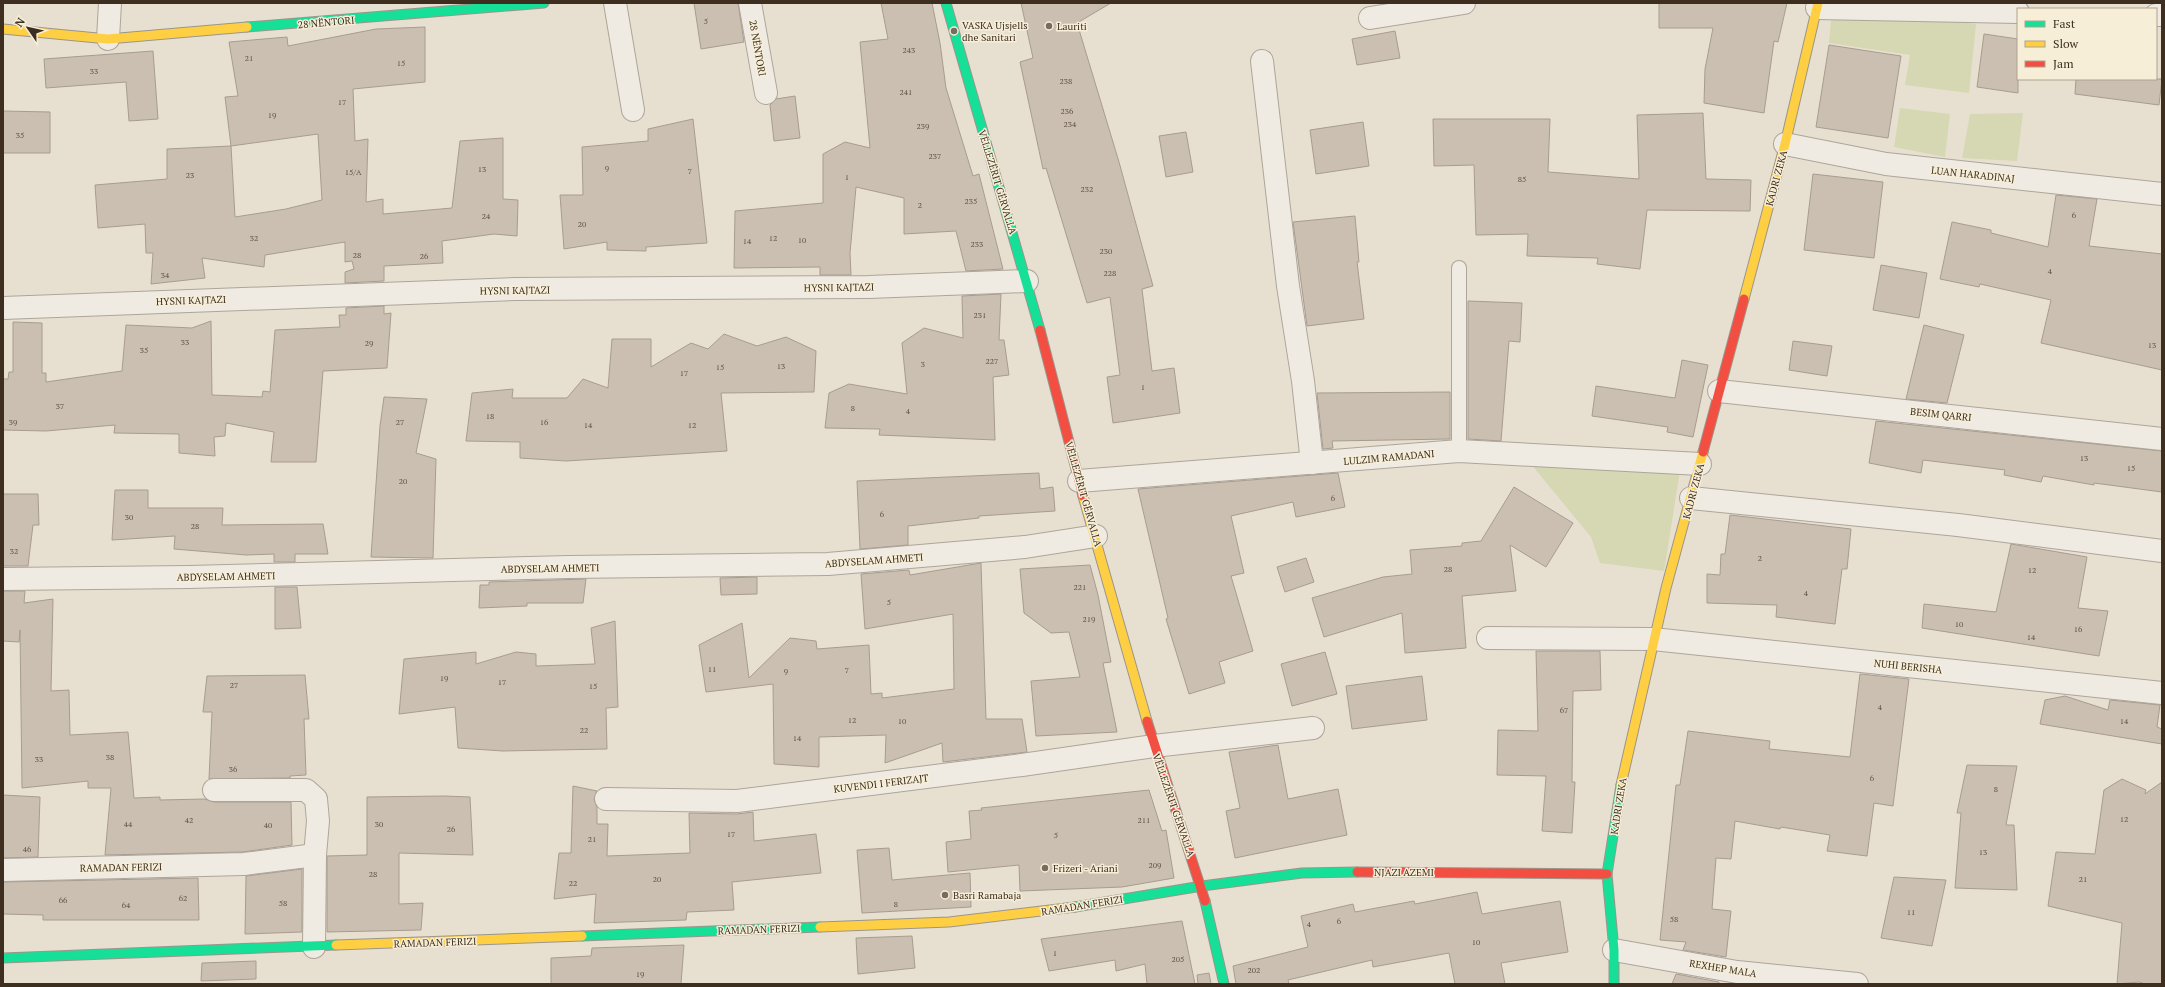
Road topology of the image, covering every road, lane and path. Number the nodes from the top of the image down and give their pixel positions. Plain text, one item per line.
1 (110, 3) edge
2 (544, 3) edge
3 (615, 3) edge
4 (750, 3) edge
5 (946, 3) edge
6 (1464, 3) edge
7 (1818, 6) edge
8 (2017, 12) edge
9 (1370, 18) dead end
10 (3, 29) edge
11 (108, 39) junction
12 (1262, 61) dead end
13 (766, 94) dead end
14 (633, 110) dead end
15 (1785, 144) junction
16 (2162, 194) edge
17 (1459, 268) dead end
18 (1027, 281) junction
19 (3, 308) edge
20 (1719, 391) junction
21 (2162, 439) edge
22 (1459, 451) junction
23 (1312, 463) junction
24 (1700, 464) junction
25 (1079, 481) junction
26 (1691, 498) junction
27 (1096, 536) junction
28 (2162, 551) edge
29 (3, 579) edge
30 (1488, 638) dead end
31 (1654, 639) junction
32 (2162, 693) edge
33 (1313, 728) dead end
34 (1154, 746) junction
35 (214, 790) dead end
36 (606, 800) dead end
37 (315, 855) junction
38 (3, 870) edge
39 (1607, 874) junction
40 (1202, 886) junction
41 (314, 947) junction
42 (1614, 950) junction
43 (3, 958) edge
44 (1224, 984) edge
45 (1614, 984) edge
46 (1857, 984) edge

1 - 11 street
2 - 11 street, 28 NËNTORI
3 - 14 street
4 - 13 street, 28 NËNTORI
5 - 18 street, VËLLEZËRIT GËRVALLA
6 - 9 street
7 - 8 street
7 - 15 street, KADRI ZEKA
10 - 11 street, 28 NËNTORI
12 - 23 street
15 - 16 street, LUAN HARADINAJ
15 - 20 street, KADRI ZEKA
17 - 22 lane
18 - 19 street, HYSNI KAJTAZI
18 - 25 street, VËLLEZËRIT GËRVALLA
20 - 21 street, BESIM QARRI
20 - 24 street, KADRI ZEKA
22 - 23 street, LULZIM RAMADANI
22 - 24 street, LULZIM RAMADANI
23 - 25 street, LULZIM RAMADANI
24 - 26 street, KADRI ZEKA
25 - 27 street, VËLLEZËRIT GËRVALLA
26 - 28 street
26 - 31 street, KADRI ZEKA
27 - 29 street, ABDYSELAM AHMETI
27 - 34 street, VËLLEZËRIT GËRVALLA
30 - 31 street, NUHI BERISHA
31 - 32 street, NUHI BERISHA
31 - 39 street, KADRI ZEKA
33 - 34 street, KUVENDI I FERIZAJT
34 - 36 street, KUVENDI I FERIZAJT
34 - 40 street, VËLLEZËRIT GËRVALLA
35 - 37 street
37 - 38 street, RAMADAN FERIZI
37 - 41 street
39 - 40 street, NJAZI AZEMI
39 - 42 street, KADRI ZEKA
40 - 41 street, RAMADAN FERIZI
40 - 44 street, VËLLEZËRIT GËRVALLA
41 - 43 street, RAMADAN FERIZI
42 - 45 street, KADRI ZEKA
42 - 46 street, REXHEP MALA

